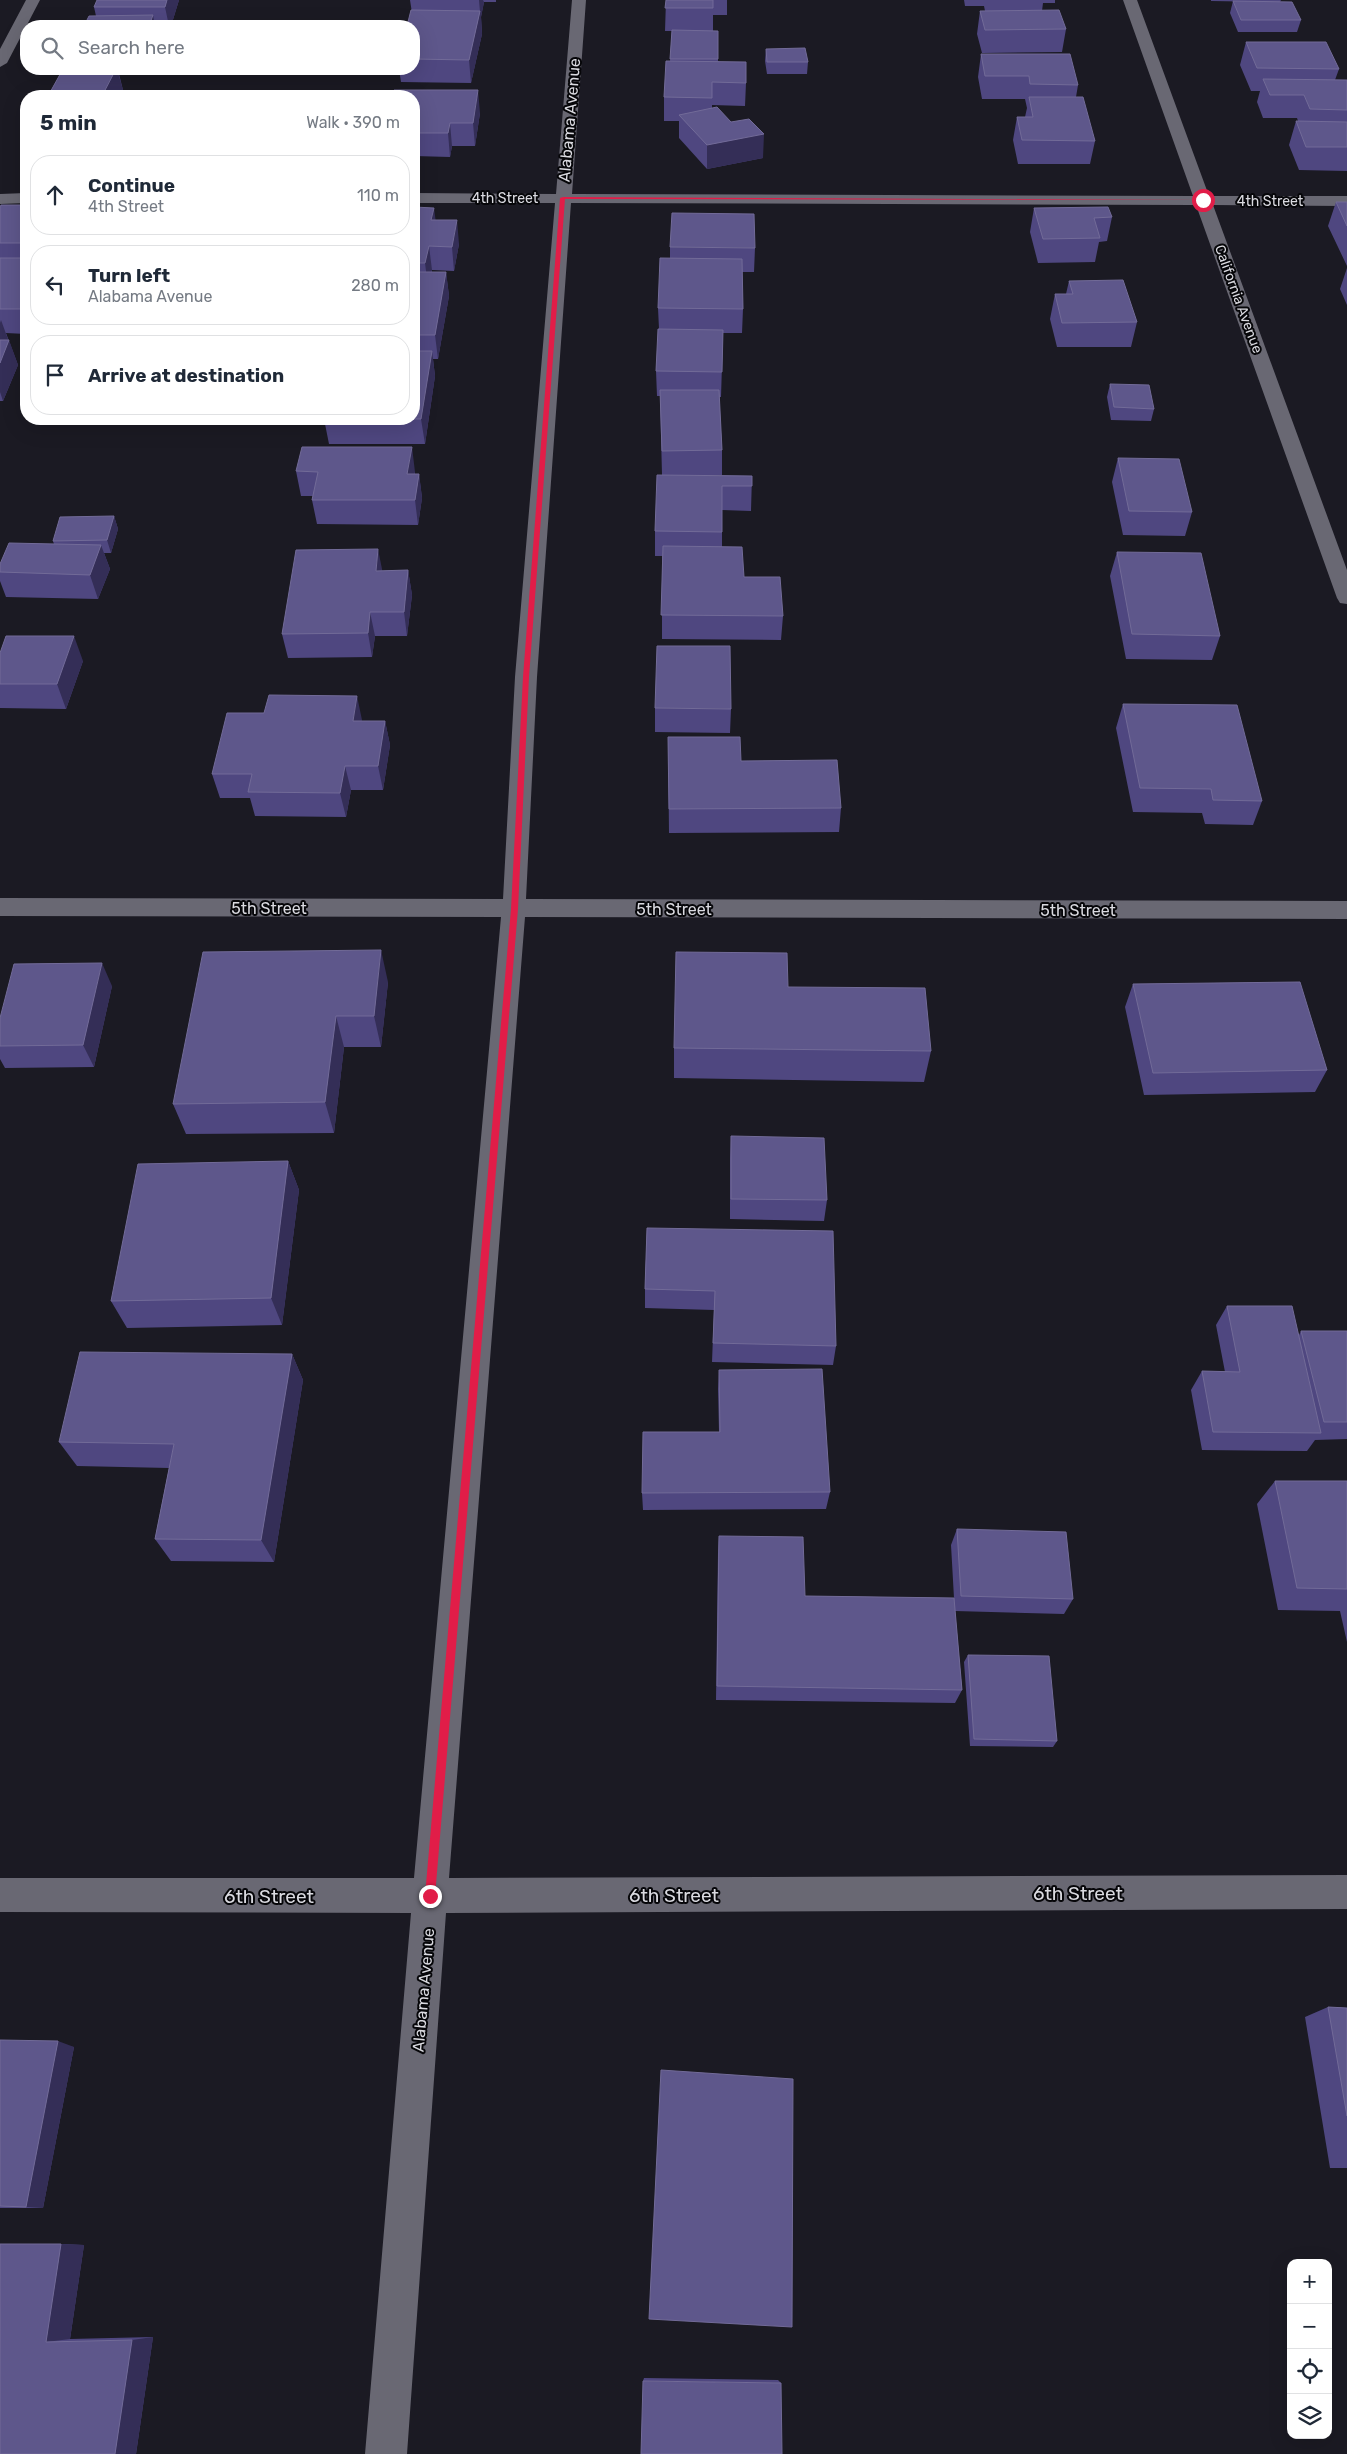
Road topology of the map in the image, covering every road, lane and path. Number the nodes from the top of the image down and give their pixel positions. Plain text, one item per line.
1 (33, 0) edge
2 (579, 0) edge
3 (1130, 0) edge
4 (23, 20) edge
5 (20, 25) edge
6 (0, 63) edge
7 (0, 198) edge
8 (20, 198) edge
9 (420, 198) edge
10 (563, 198) junction
11 (1203, 200) junction
12 (1347, 201) edge
13 (1347, 598) edge
14 (0, 908) edge
15 (514, 909) junction
16 (1347, 910) edge
17 (1347, 1892) edge
18 (0, 1895) edge
19 (430, 1896) junction
20 (386, 2454) edge

1 - 4 street
2 - 10 street, Alabama Avenue
3 - 11 street, California Avenue
5 - 6 street
7 - 8 street
9 - 10 street, 4th Street
10 - 11 street, 4th Street
10 - 15 street, Alabama Avenue
11 - 12 street, 4th Street
11 - 13 street, California Avenue
14 - 15 street, 5th Street
15 - 16 street, 5th Street
15 - 19 street, Alabama Avenue
17 - 19 street, 6th Street
18 - 19 street, 6th Street
19 - 20 street, Alabama Avenue

